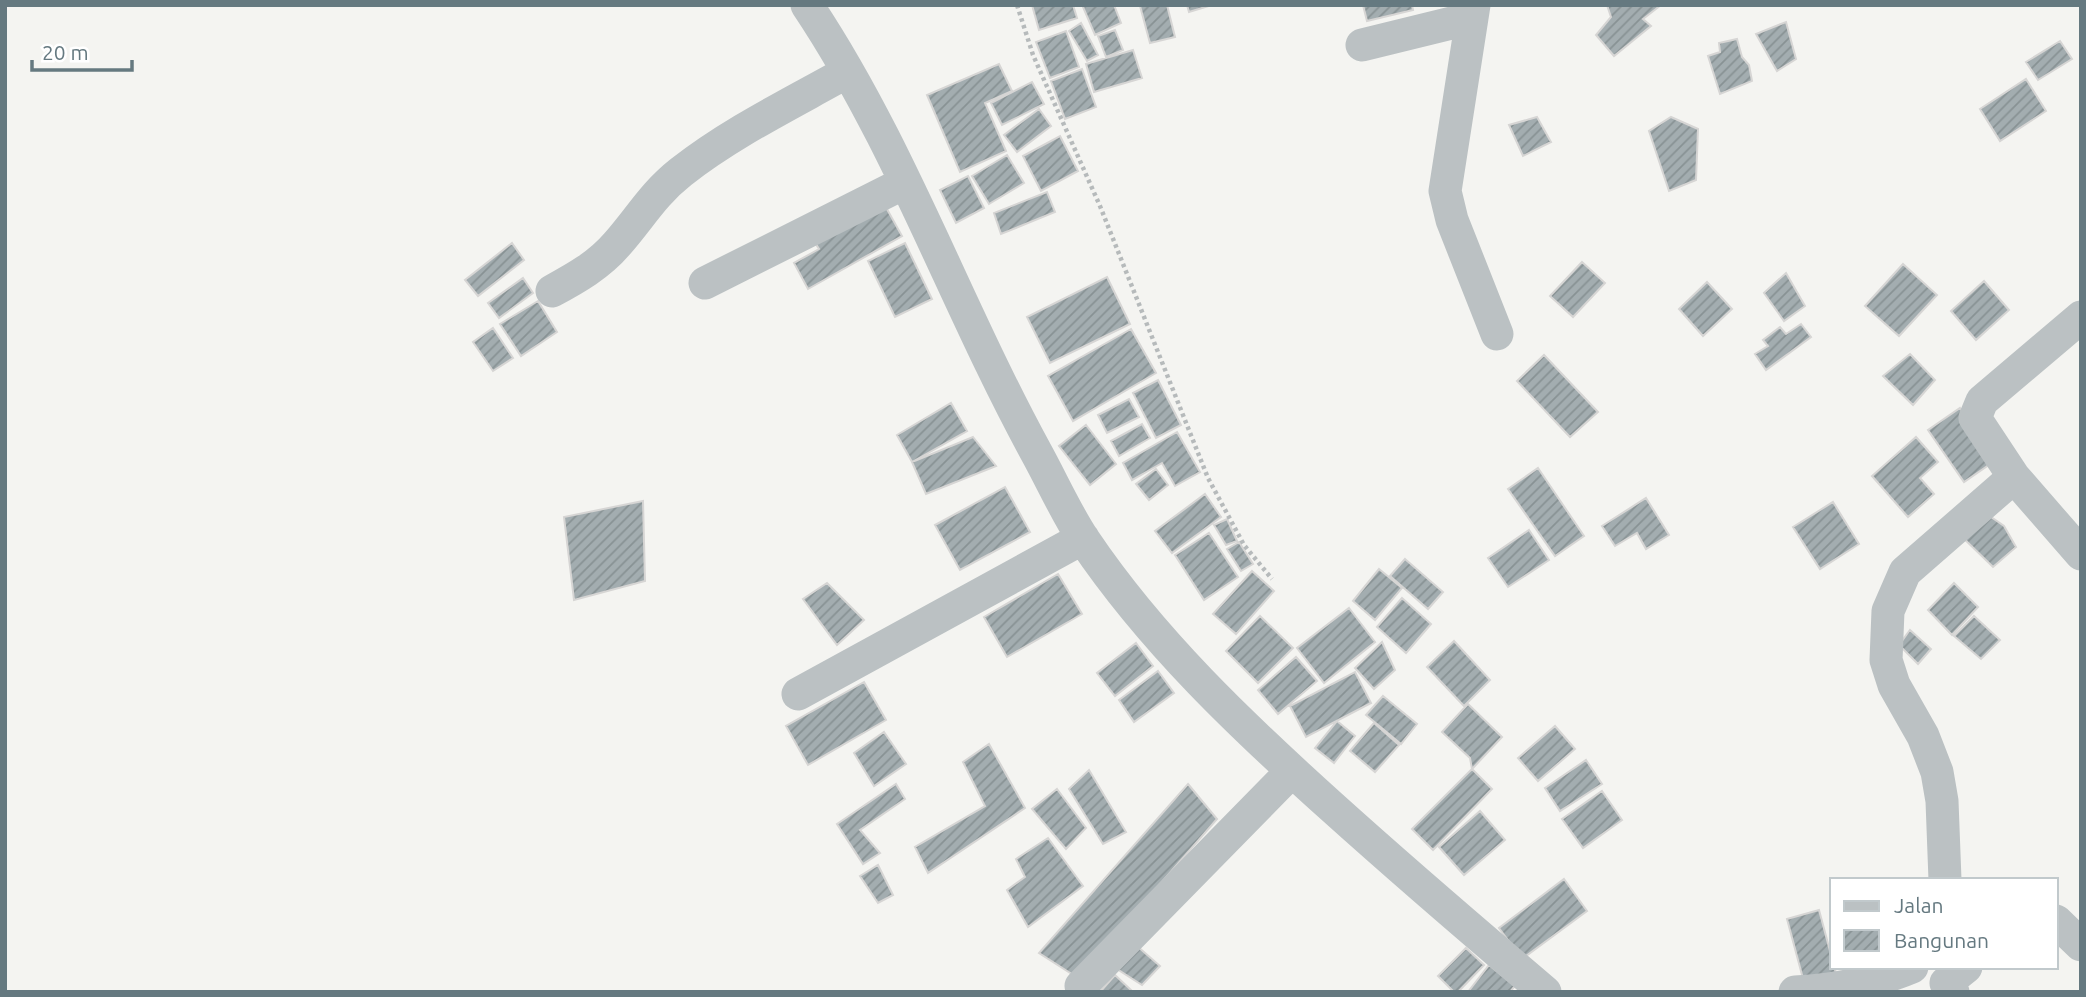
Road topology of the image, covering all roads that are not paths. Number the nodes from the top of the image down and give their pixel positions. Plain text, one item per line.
1 (807, 5) edge
2 (1473, 12) edge
3 (1363, 45) dead end
4 (847, 72) junction
5 (904, 183) junction
6 (705, 283) dead end
7 (552, 291) dead end
8 (2081, 317) edge
9 (1497, 334) dead end
10 (2014, 477) junction
11 (1083, 538) junction
12 (2081, 554) edge
13 (798, 694) dead end
14 (1292, 771) junction
15 (1945, 878) edge
16 (2058, 923) edge
17 (2081, 945) edge
18 (1907, 969) edge
19 (1964, 969) edge
20 (1081, 986) dead end
21 (1545, 992) edge
22 (1795, 992) edge
23 (1953, 992) edge

1 - 4 street
2 - 3 street
2 - 9 street
4 - 5 street
4 - 7 street
5 - 6 street
5 - 11 street
8 - 10 street
10 - 12 street
10 - 15 street
11 - 13 street
11 - 14 street
14 - 20 street
14 - 21 street
16 - 17 street
18 - 22 street
19 - 23 street

